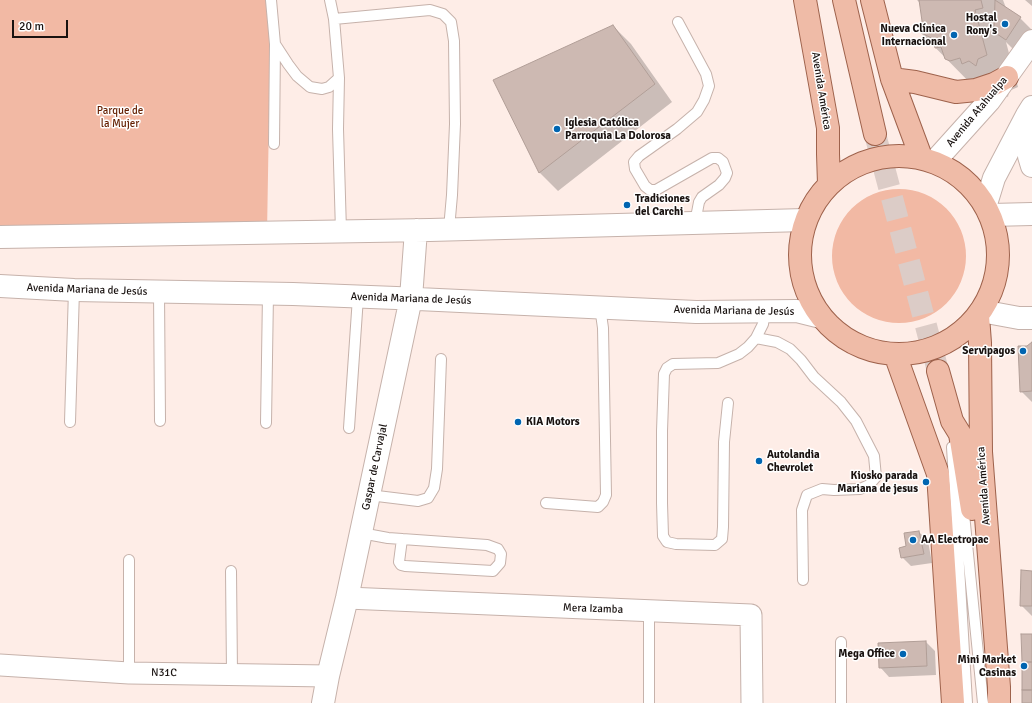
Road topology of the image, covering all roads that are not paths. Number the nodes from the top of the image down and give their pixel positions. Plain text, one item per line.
1 (271, 0) edge
2 (330, 0) edge
3 (805, 0) edge
4 (844, 0) edge
5 (872, 0) edge
6 (334, 19) junction
7 (678, 22) dead end
8 (1032, 41) edge
9 (275, 44) junction
10 (1007, 77) junction
11 (339, 78) junction
12 (892, 79) junction
13 (1029, 111) edge
14 (875, 134) tunnel mouth
15 (274, 144) dead end
16 (928, 159) junction
17 (1032, 166) edge
18 (829, 184) junction
19 (988, 210) junction
20 (1032, 214) edge
21 (805, 220) junction
22 (695, 223) junction
23 (449, 229) junction
24 (416, 230) junction
25 (341, 231) junction
26 (0, 237) edge
27 (0, 286) edge
28 (74, 290) junction
29 (159, 292) junction
30 (268, 294) junction
31 (358, 297) junction
32 (411, 298) junction
33 (600, 307) junction
34 (764, 310) junction
35 (980, 313) junction
36 (821, 317) junction
37 (1032, 318) edge
38 (756, 338) junction
39 (895, 354) junction
40 (441, 359) dead end
41 (938, 371) tunnel mouth
42 (728, 403) dead end
43 (160, 421) dead end
44 (952, 421) junction
45 (70, 422) dead end
46 (266, 423) dead end
47 (349, 428) dead end
48 (369, 495) junction
49 (546, 503) dead end
50 (361, 533) junction
51 (402, 539) junction
52 (129, 560) dead end
53 (231, 571) dead end
54 (803, 580) dead end
55 (347, 598) junction
56 (649, 611) junction
57 (841, 642) dead end
58 (0, 665) edge
59 (129, 673) junction
60 (232, 674) junction
61 (328, 676) junction
62 (999, 695) edge
63 (323, 703) edge
64 (649, 703) edge
65 (752, 703) edge
66 (841, 703) edge
67 (954, 703) edge
68 (967, 703) edge
69 (983, 703) edge

1 - 9 lane
2 - 6 lane
3 - 18 main road, Avenida América
4 - 14 main road
5 - 12 main road
6 - 11 lane
6 - 23 lane
7 - 22 lane
8 - 10 main road, Avenida Atahualpa
9 - 11 lane
9 - 15 lane
10 - 12 main road
10 - 16 main road, Avenida Atahualpa
11 - 25 lane
12 - 16 main road
13 - 17 main road
13 - 19 main road
16 - 18 main road
16 - 19 main road
18 - 21 main road
19 - 20 main road
19 - 35 main road
21 - 22 main road
21 - 36 main road
22 - 23 main road
23 - 24 main road
24 - 25 main road
24 - 32 main road, Gaspar de Carvajal
25 - 26 main road
27 - 28 main road, Avenida Mariana de Jesús
28 - 29 main road, Avenida Mariana de Jesús
28 - 45 lane
29 - 30 main road, Avenida Mariana de Jesús
29 - 43 lane
30 - 31 main road, Avenida Mariana de Jesús
30 - 46 lane
31 - 32 main road, Avenida Mariana de Jesús
31 - 47 lane
32 - 33 main road, Avenida Mariana de Jesús
32 - 48 main road, Gaspar de Carvajal
33 - 34 main road, Avenida Mariana de Jesús
33 - 49 lane
34 - 36 main road, Avenida Mariana de Jesús
34 - 38 lane
35 - 37 main road
35 - 39 main road
35 - 62 main road, Avenida América
36 - 39 main road
38 - 42 lane
38 - 54 lane
39 - 67 main road
40 - 48 lane
41 - 44 main road
44 - 62 main road
44 - 67 main road
44 - 68 lane
44 - 69 lane
48 - 50 main road, Gaspar de Carvajal
50 - 51 lane
50 - 55 main road, Gaspar de Carvajal
51 - 51 lane
52 - 59 lane
53 - 60 lane
55 - 56 street, Mera Izamba
55 - 61 main road, Gaspar de Carvajal
56 - 64 lane
56 - 65 street, Mera Izamba
57 - 66 lane
58 - 59 street, N31C
59 - 60 street, N31C
60 - 61 street, N31C
61 - 63 main road, Gaspar de Carvajal

